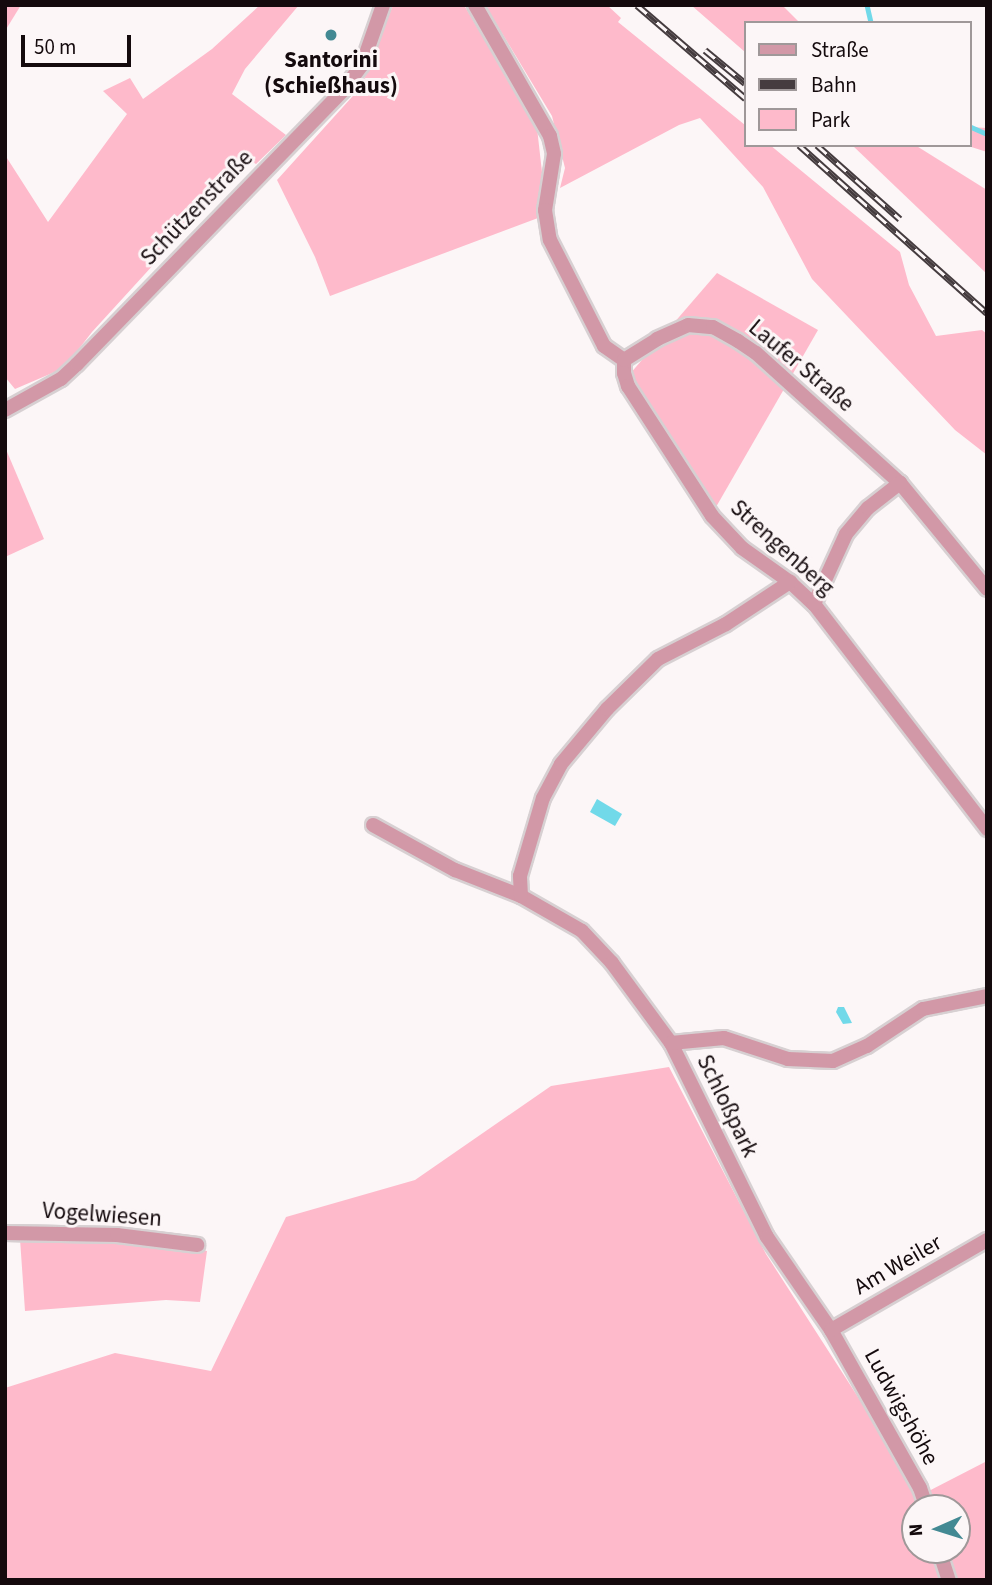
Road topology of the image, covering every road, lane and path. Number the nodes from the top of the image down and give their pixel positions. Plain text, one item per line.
1 (383, 5) edge
2 (475, 5) edge
3 (624, 360) junction
4 (5, 410) edge
5 (900, 482) junction
6 (790, 582) junction
7 (987, 589) edge
8 (814, 604) junction
9 (373, 825) dead end
10 (987, 829) edge
11 (521, 897) junction
12 (987, 996) edge
13 (671, 1043) junction
14 (5, 1233) edge
15 (987, 1240) edge
16 (197, 1245) dead end
17 (831, 1330) junction
18 (922, 1494) edge

1 - 4 street, Schützenstraße
2 - 3 street
3 - 5 street, Laufer Straße
3 - 6 street, Strengenberg
5 - 7 street, Laufer Straße
5 - 8 street
6 - 8 street, Strengenberg
6 - 11 street
8 - 10 street, Strengenberg
9 - 11 street
11 - 13 street
12 - 13 street, Schloßpark
13 - 17 street, Schloßpark
14 - 16 street, Vogelwiesen
15 - 17 street, Am Weiler
17 - 18 street, Ludwigshöhe

